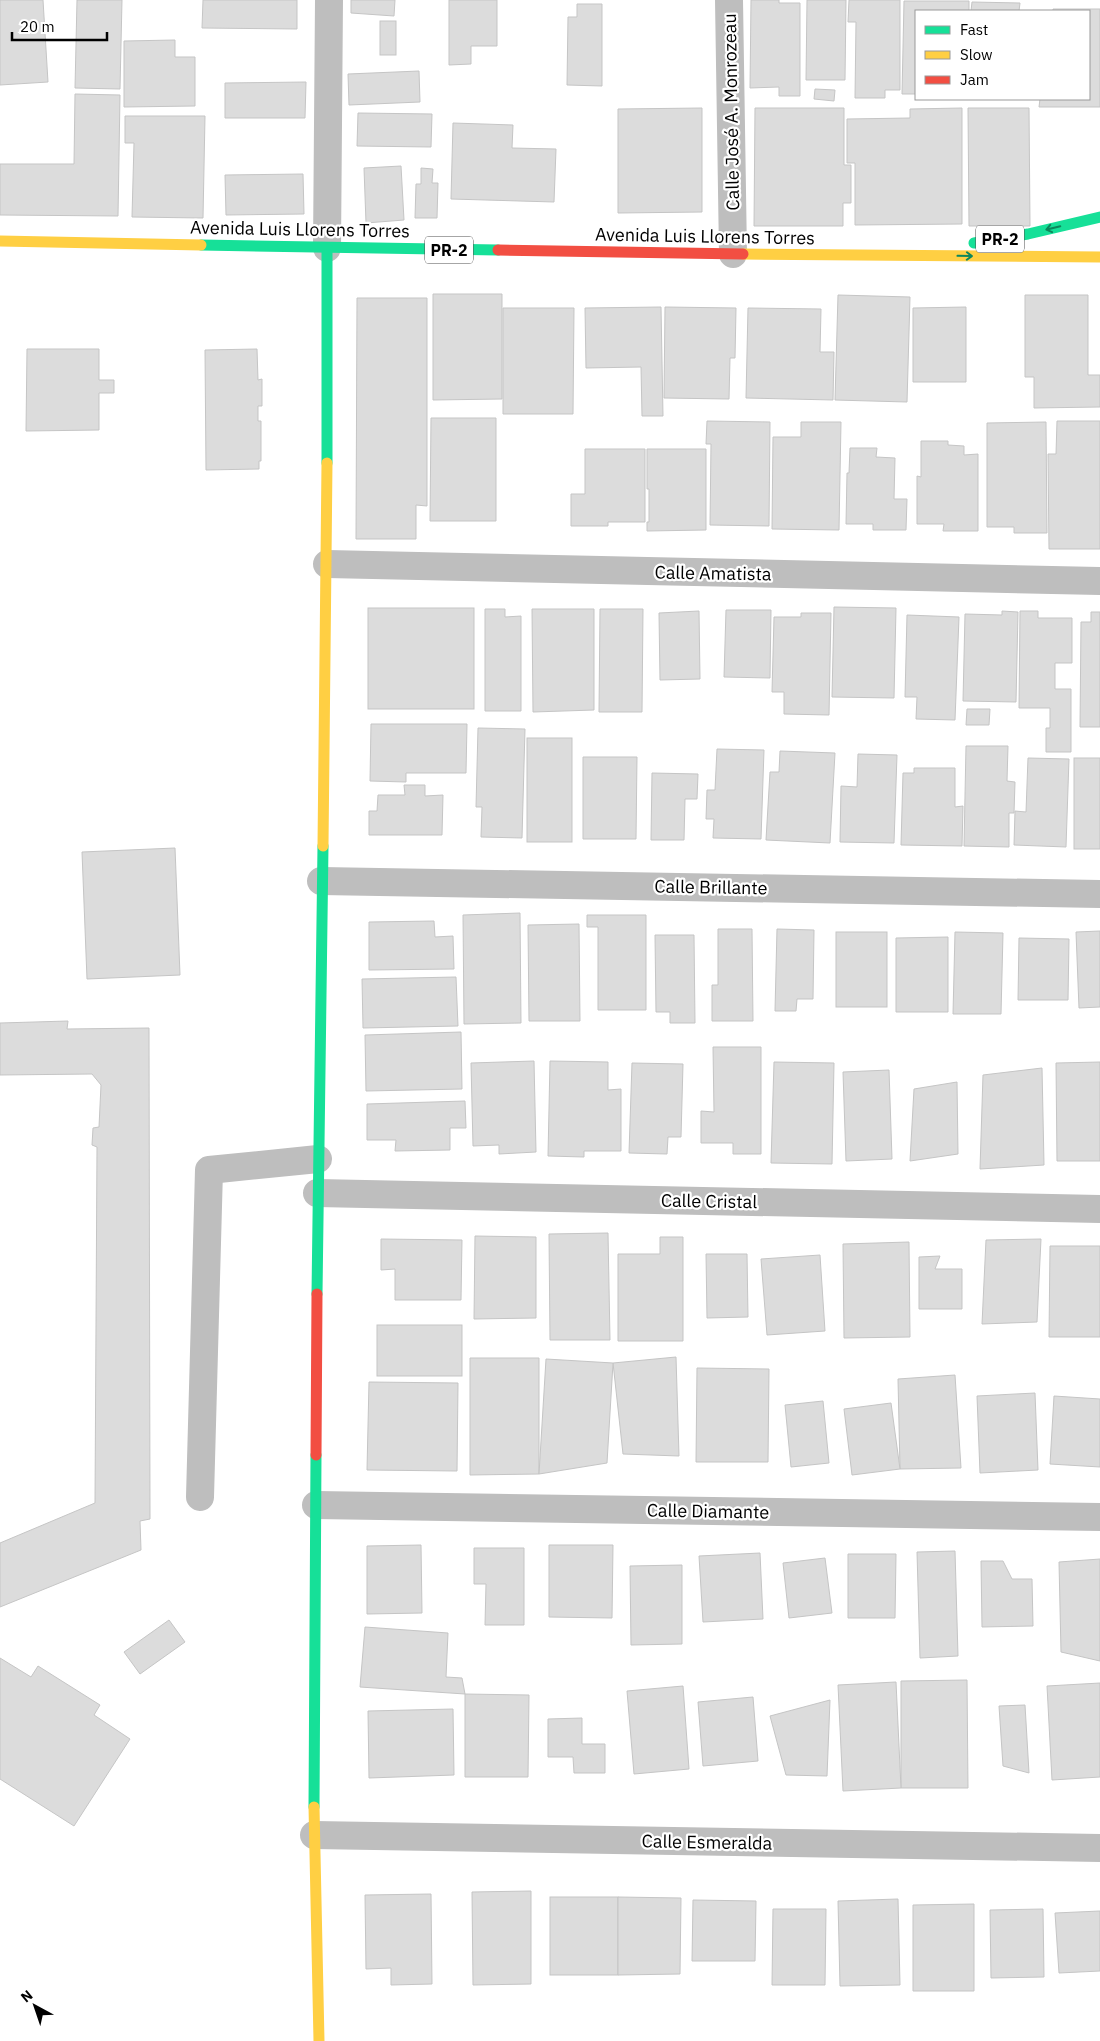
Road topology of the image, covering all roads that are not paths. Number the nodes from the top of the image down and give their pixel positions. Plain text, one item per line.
1 (330, 0) edge
2 (729, 0) edge
3 (1100, 217) edge
4 (0, 241) edge
5 (327, 248) junction
6 (733, 254) junction
7 (899, 255) junction
8 (1100, 258) edge
9 (327, 564) junction
10 (1100, 582) edge
11 (322, 881) junction
12 (1100, 894) edge
13 (318, 1158) junction
14 (318, 1193) junction
15 (1100, 1208) edge
16 (200, 1496) dead end
17 (316, 1505) junction
18 (1100, 1516) edge
19 (314, 1835) junction
20 (1100, 1848) edge
21 (319, 2041) edge

1 - 5 street
2 - 6 street, Calle José A. Monrozeau
3 -> 7 street, Avenida Luis Llorens Torres / PR-2
4 - 5 street, Avenida Luis Llorens Torres / PR-2
5 - 6 street, Avenida Luis Llorens Torres / PR-2
5 - 9 street
6 - 7 street, Avenida Luis Llorens Torres / PR-2
7 -> 8 street, Avenida Luis Llorens Torres / PR-2
9 - 10 street, Calle Amatista
9 - 11 street
11 - 12 street, Calle Brillante
11 - 13 street
13 - 14 street
13 - 16 street
14 - 15 street, Calle Cristal
14 - 17 street
17 - 18 street, Calle Diamante
17 - 19 street
19 - 20 street, Calle Esmeralda
19 - 21 street

